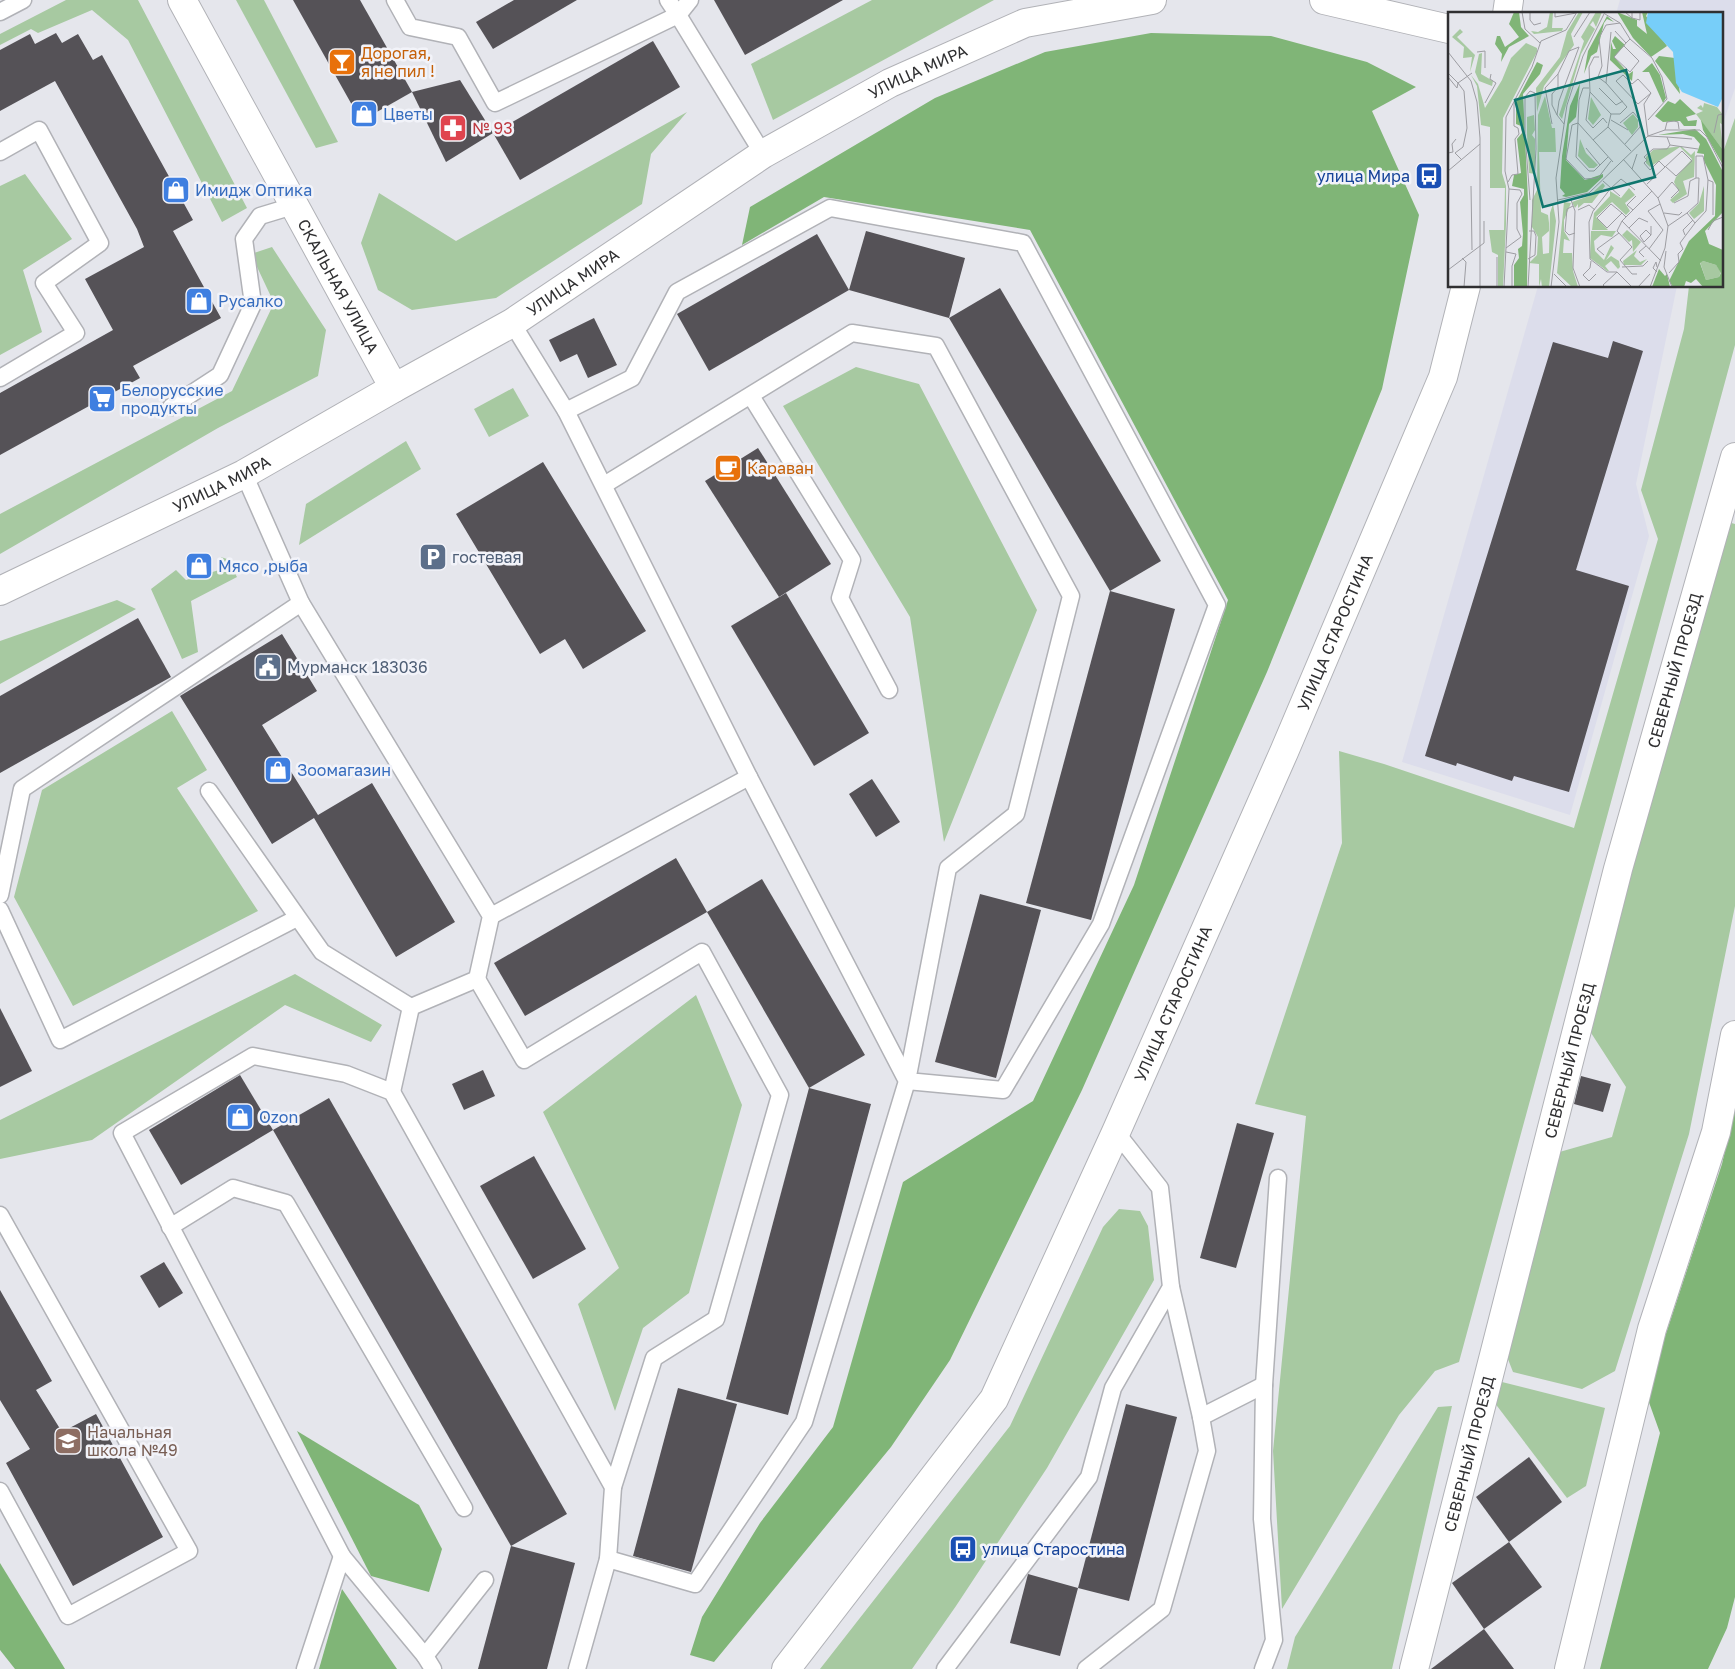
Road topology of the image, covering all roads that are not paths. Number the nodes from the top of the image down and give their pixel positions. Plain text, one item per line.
1 (23, 0) edge
2 (182, 0) edge
3 (395, 0) edge
4 (668, 0) edge
5 (690, 0) edge
6 (1152, 0) edge
7 (1324, 0) edge
8 (0, 12) edge
9 (678, 15) junction
10 (1448, 29) edge
11 (0, 152) edge
12 (763, 154) junction
13 (293, 206) junction
14 (1465, 288) edge
15 (512, 323) junction
16 (0, 378) edge
17 (394, 388) junction
18 (750, 396) junction
19 (171, 407) dead end
20 (566, 411) junction
21 (1735, 457) edge
22 (244, 474) junction
23 (604, 485) junction
24 (0, 591) edge
25 (302, 602) junction
26 (889, 690) dead end
27 (749, 777) junction
28 (209, 791) dead end
29 (0, 895) edge
30 (0, 910) edge
31 (490, 916) junction
32 (297, 918) junction
33 (477, 979) junction
34 (411, 1007) junction
35 (1735, 1035) edge
36 (907, 1081) junction
37 (392, 1092) junction
38 (1116, 1132) junction
39 (1278, 1178) dead end
40 (0, 1215) edge
41 (170, 1226) junction
42 (1171, 1288) junction
43 (1264, 1385) junction
44 (1201, 1417) junction
45 (613, 1487) junction
46 (0, 1490) edge
47 (464, 1508) dead end
48 (342, 1556) junction
49 (608, 1559) junction
50 (485, 1580) dead end
51 (429, 1663) edge
52 (305, 1669) edge
53 (577, 1669) edge
54 (786, 1669) edge
55 (945, 1669) edge
56 (1086, 1669) edge
57 (1264, 1669) edge
58 (1414, 1669) edge
59 (1569, 1669) edge

1 - 8 lane
2 - 13 street, СКАЛЬНАЯ УЛИЦА
3 - 9 lane
4 - 9 lane
5 - 9 lane
6 - 12 street, УЛИЦА МИРА
7 - 10 street
9 - 12 lane
11 - 16 lane
12 - 15 street, УЛИЦА МИРА
13 - 17 street, СКАЛЬНАЯ УЛИЦА
13 - 19 lane
14 - 38 street, УЛИЦА СТАРОСТИНА
15 - 17 street, УЛИЦА МИРА
15 - 20 lane
17 - 22 street, УЛИЦА МИРА
18 - 23 lane
18 - 26 lane
18 - 36 lane
20 - 23 lane
20 - 36 lane
21 - 58 street, СЕВЕРНЫЙ ПРОЕЗД
22 - 24 street, УЛИЦА МИРА
22 - 25 lane
23 - 27 lane
25 - 29 lane
25 - 31 lane
27 - 31 lane
27 - 36 lane
28 - 32 lane
30 - 32 lane
31 - 33 lane
32 - 34 lane
33 - 34 lane
33 - 45 lane
34 - 37 lane
35 - 59 street
36 - 49 lane
37 - 41 lane
37 - 45 lane
38 - 42 lane
38 - 54 street, УЛИЦА СТАРОСТИНА
39 - 43 lane
40 - 46 lane
41 - 47 lane
41 - 48 lane
42 - 44 lane
42 - 55 lane
43 - 44 lane
43 - 57 lane
44 - 56 lane
45 - 49 lane
48 - 51 lane
48 - 52 lane
49 - 53 lane
50 - 51 lane

